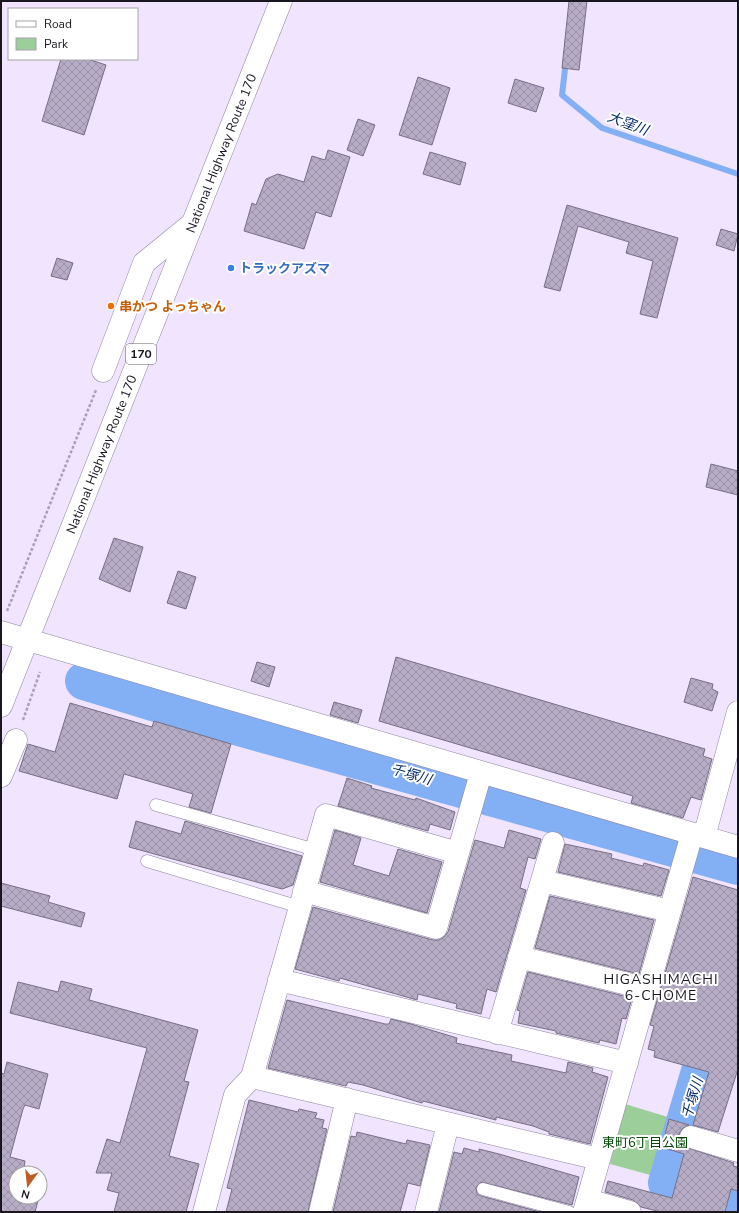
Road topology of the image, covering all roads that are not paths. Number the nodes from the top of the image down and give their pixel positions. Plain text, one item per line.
1 (281, 1) edge
2 (193, 224) junction
3 (103, 371) road end
4 (3, 624) edge
5 (28, 639) junction
6 (1, 706) edge
7 (738, 712) edge
8 (16, 740) road end
9 (1, 776) edge
10 (477, 786) junction
11 (156, 805) dead end
12 (553, 843) dead end
13 (692, 844) junction
14 (738, 847) edge
15 (316, 850) junction
16 (458, 853) junction
17 (147, 861) dead end
18 (542, 881) junction
19 (302, 899) junction
20 (670, 911) junction
21 (519, 957) junction
22 (279, 980) junction
23 (648, 989) junction
24 (497, 1033) junction
25 (626, 1063) junction
26 (252, 1077) junction
27 (347, 1099) junction
28 (448, 1124) junction
29 (691, 1137) dead end
30 (737, 1147) edge
31 (599, 1159) junction
32 (483, 1189) dead end
33 (586, 1206) edge
34 (204, 1212) edge
35 (320, 1212) edge
36 (426, 1212) edge
37 (569, 1212) edge
38 (630, 1212) edge

1 - 2 main road, National Highway Route 170 / 170
2 - 3 main road
2 - 5 main road, National Highway Route 170 / 170
4 - 5 main road
5 - 6 main road, National Highway Route 170 / 170
5 - 10 main road
7 - 13 main road
8 - 9 main road
10 - 13 main road
10 - 16 main road
11 - 15 lane
12 - 18 main road
13 - 14 main road
13 - 20 main road
15 - 16 main road
15 - 19 main road
16 - 19 main road
17 - 19 lane
18 - 20 main road
18 - 21 main road
19 - 22 main road
20 - 23 main road
21 - 23 main road
21 - 24 main road
22 - 24 main road
22 - 26 main road
23 - 25 main road
24 - 25 main road
25 - 31 main road
26 - 27 main road
26 - 34 main road
27 - 28 main road
27 - 35 main road
28 - 31 main road
28 - 36 main road
29 - 30 main road
31 - 33 main road
32 - 37 lane
33 - 38 main road

